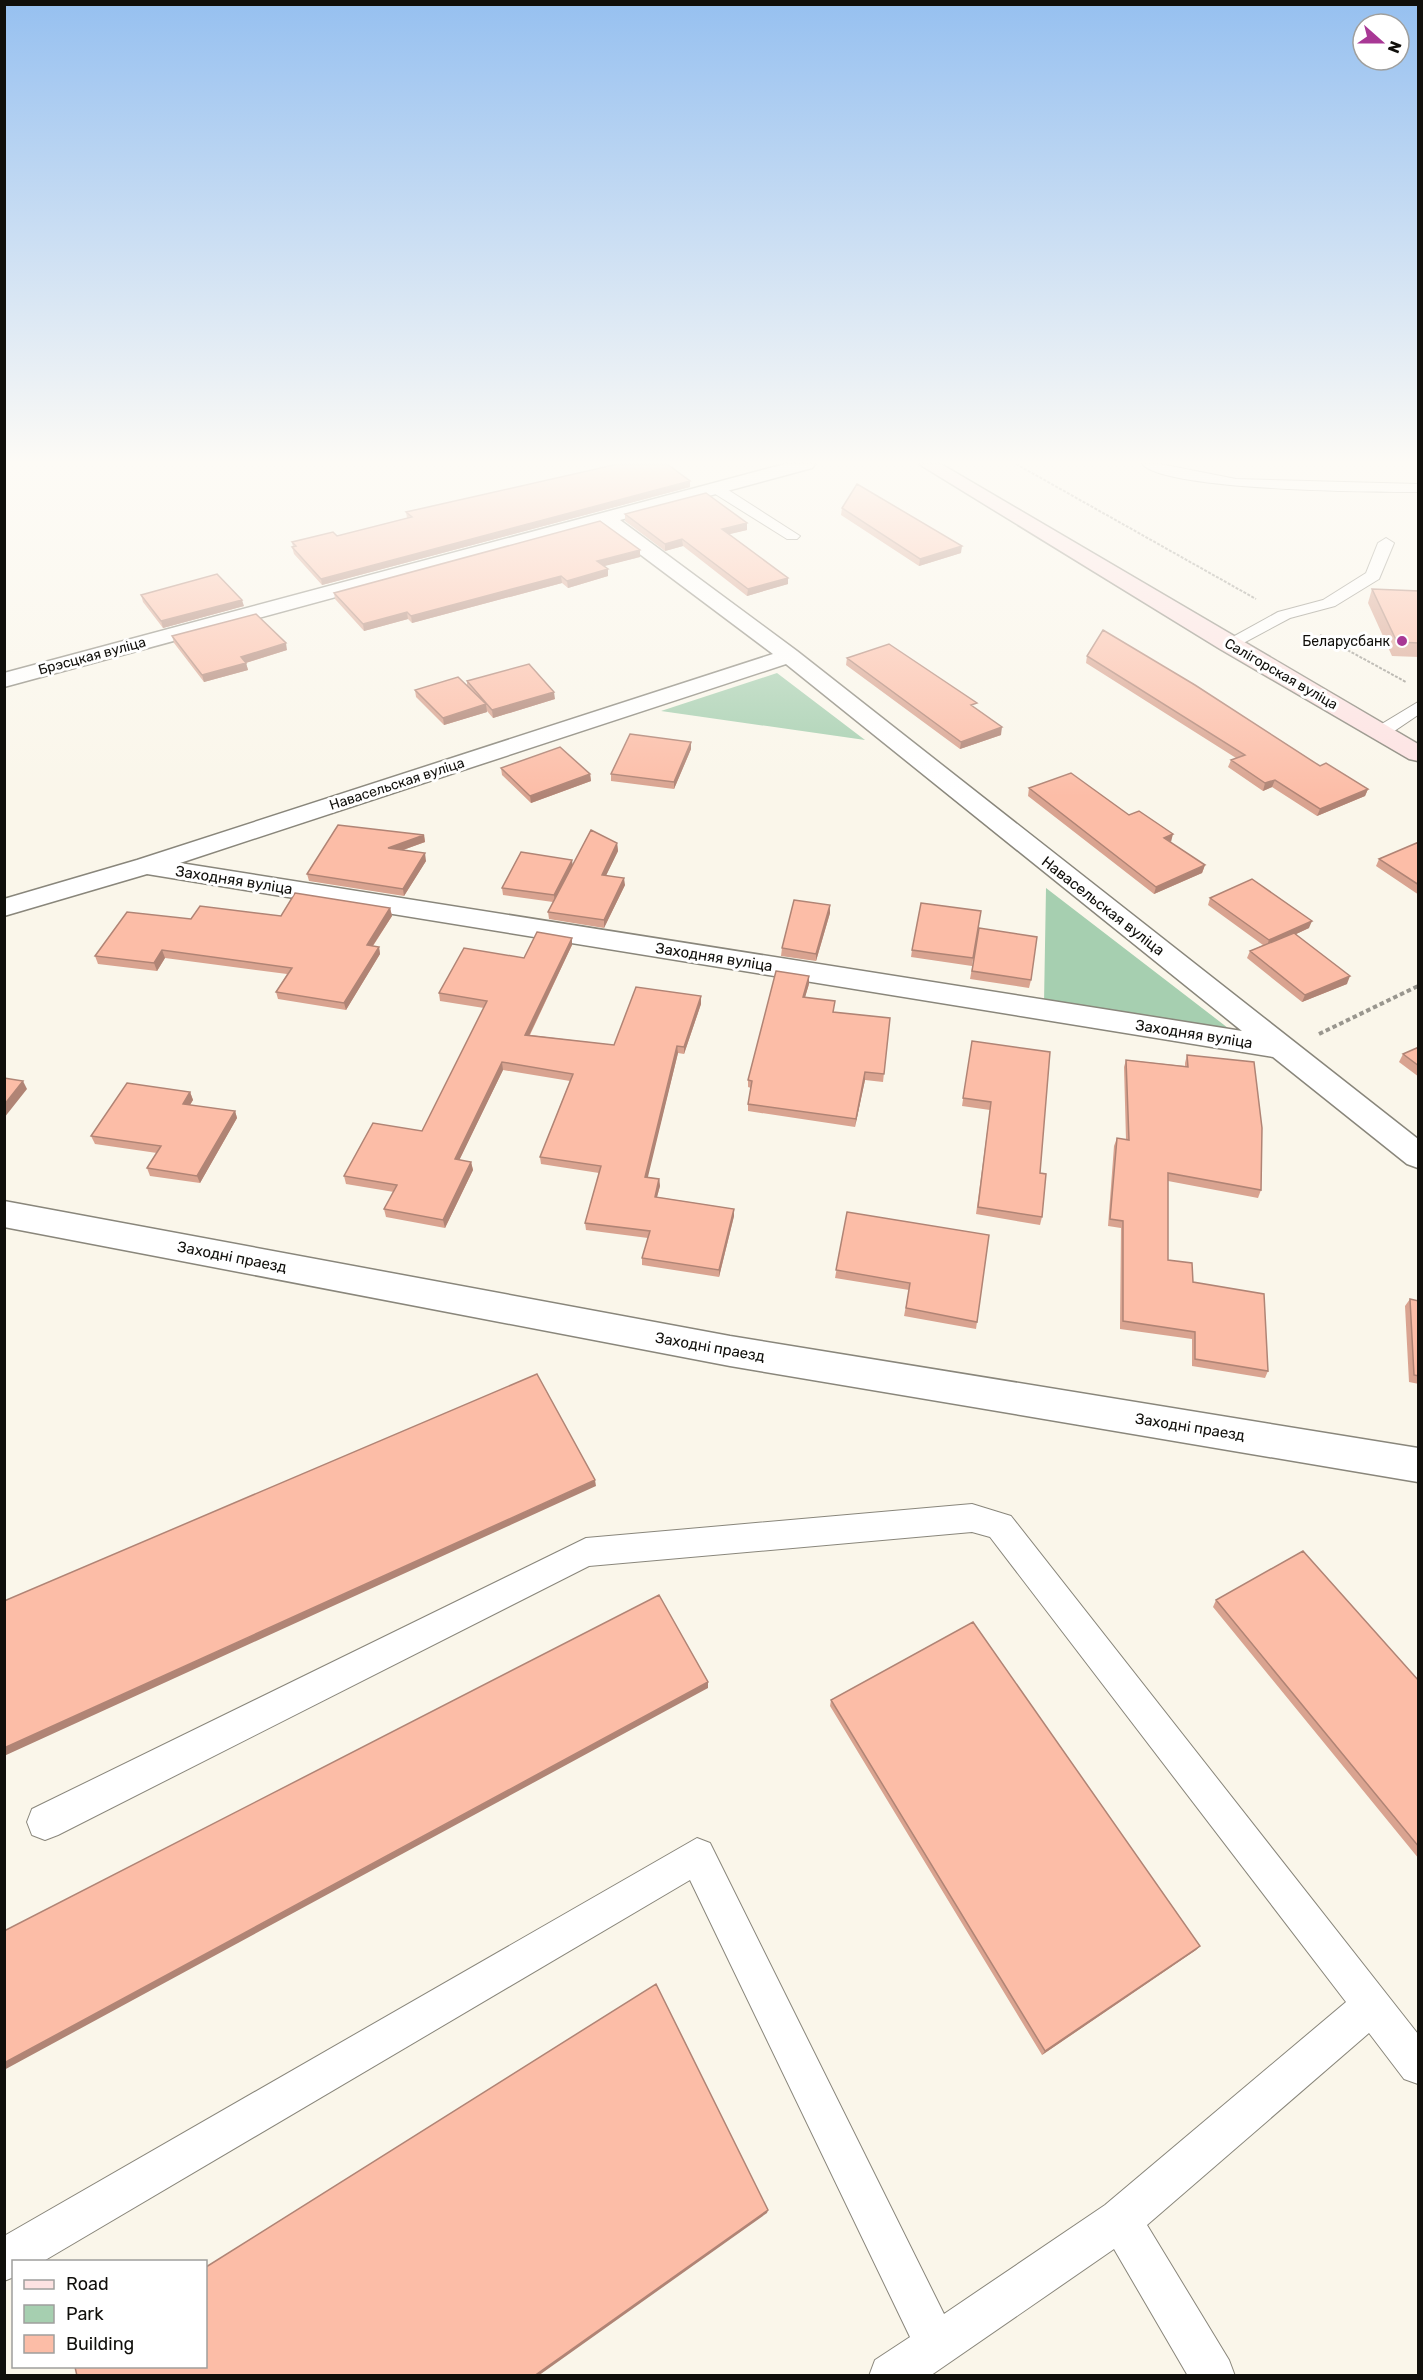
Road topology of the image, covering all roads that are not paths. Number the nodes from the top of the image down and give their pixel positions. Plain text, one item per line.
1 (390, 575) edge
2 (681, 575) edge
3 (1113, 575) edge
4 (1373, 575) edge
5 (1228, 644) junction
6 (789, 656) junction
7 (4, 680) edge
8 (1419, 707) edge
9 (1381, 732) junction
10 (1419, 754) edge
11 (146, 866) junction
12 (4, 908) edge
13 (1283, 1049) junction
14 (1419, 1156) edge
15 (4, 1214) edge
16 (1419, 1465) edge
17 (45, 1822) dead end
18 (1372, 2005) junction
19 (1419, 2065) edge
20 (1120, 2220) junction
21 (4, 2260) edge
22 (936, 2344) junction
23 (891, 2376) edge
24 (1213, 2376) edge

1 - 7 street, Брэсцкая вуліца
2 - 6 street, Навасельская вуліца
3 - 5 main road, Салігорская вуліца
4 - 5 lane
5 - 9 main road, Салігорская вуліца
6 - 11 street, Навасельская вуліца
6 - 13 street, Навасельская вуліца
8 - 9 lane
9 - 10 main road, Салігорская вуліца
11 - 12 street, Навасельская вуліца
11 - 13 street, Заходняя вуліца
13 - 14 street, Навасельская вуліца
15 - 16 street, Заходні праезд
17 - 18 lane
18 - 19 lane
18 - 20 lane
20 - 22 lane
20 - 24 lane
21 - 22 lane
22 - 23 lane

